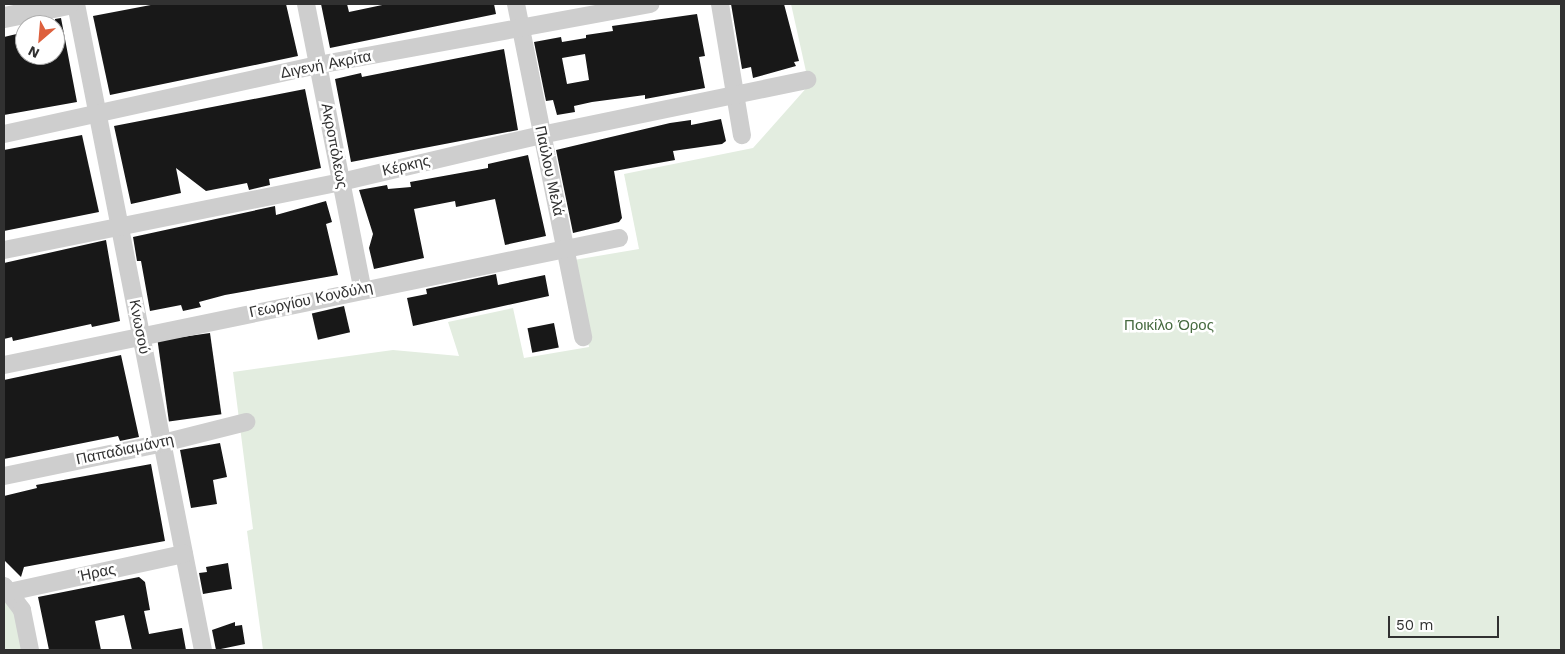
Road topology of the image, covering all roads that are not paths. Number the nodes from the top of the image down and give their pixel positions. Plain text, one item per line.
1 (68, 4) edge
2 (76, 4) edge
3 (306, 4) edge
4 (516, 4) edge
5 (650, 4) edge
6 (720, 4) edge
7 (4, 17) edge
8 (520, 30) junction
9 (318, 65) junction
10 (807, 80) dead end
11 (736, 96) junction
12 (97, 116) junction
13 (4, 134) edge
14 (541, 135) junction
15 (742, 135) dead end
16 (341, 182) junction
17 (119, 228) junction
18 (619, 238) dead end
19 (566, 249) junction
20 (4, 250) edge
21 (362, 288) junction
22 (140, 337) junction
23 (582, 337) dead end
24 (4, 365) edge
25 (246, 422) dead end
26 (163, 443) junction
27 (4, 476) edge
28 (184, 554) junction
29 (6, 589) edge
30 (30, 650) edge
31 (203, 650) edge

1 - 7 street
2 - 12 street, Κνωσού
3 - 9 street, Ακροπόλεως
4 - 8 street, Παύλου Μελά
5 - 8 street, Διγενή Ακρίτα
6 - 11 street
8 - 9 street, Διγενή Ακρίτα
8 - 14 street, Παύλου Μελά
9 - 12 street, Διγενή Ακρίτα
9 - 16 street, Ακροπόλεως
10 - 11 street, Κέρκης
11 - 14 street, Κέρκης
11 - 15 street
12 - 13 street, Διγενή Ακρίτα
12 - 17 street, Κνωσού
14 - 16 street, Κέρκης
14 - 19 street, Παύλου Μελά
16 - 17 street, Κέρκης
16 - 21 street, Ακροπόλεως
17 - 20 street, Κέρκης
17 - 22 street, Κνωσού
18 - 19 street, Γεωργίου Κονδύλη
19 - 21 street, Γεωργίου Κονδύλη
19 - 23 street, Παύλου Μελά
21 - 22 street, Γεωργίου Κονδύλη
22 - 24 street, Γεωργίου Κονδύλη
22 - 26 street, Κνωσού
25 - 26 street, Παπαδιαμάντη
26 - 27 street, Παπαδιαμάντη
26 - 28 street, Κνωσού
28 - 29 street, Ήρας
28 - 31 street, Κνωσού
29 - 30 street

